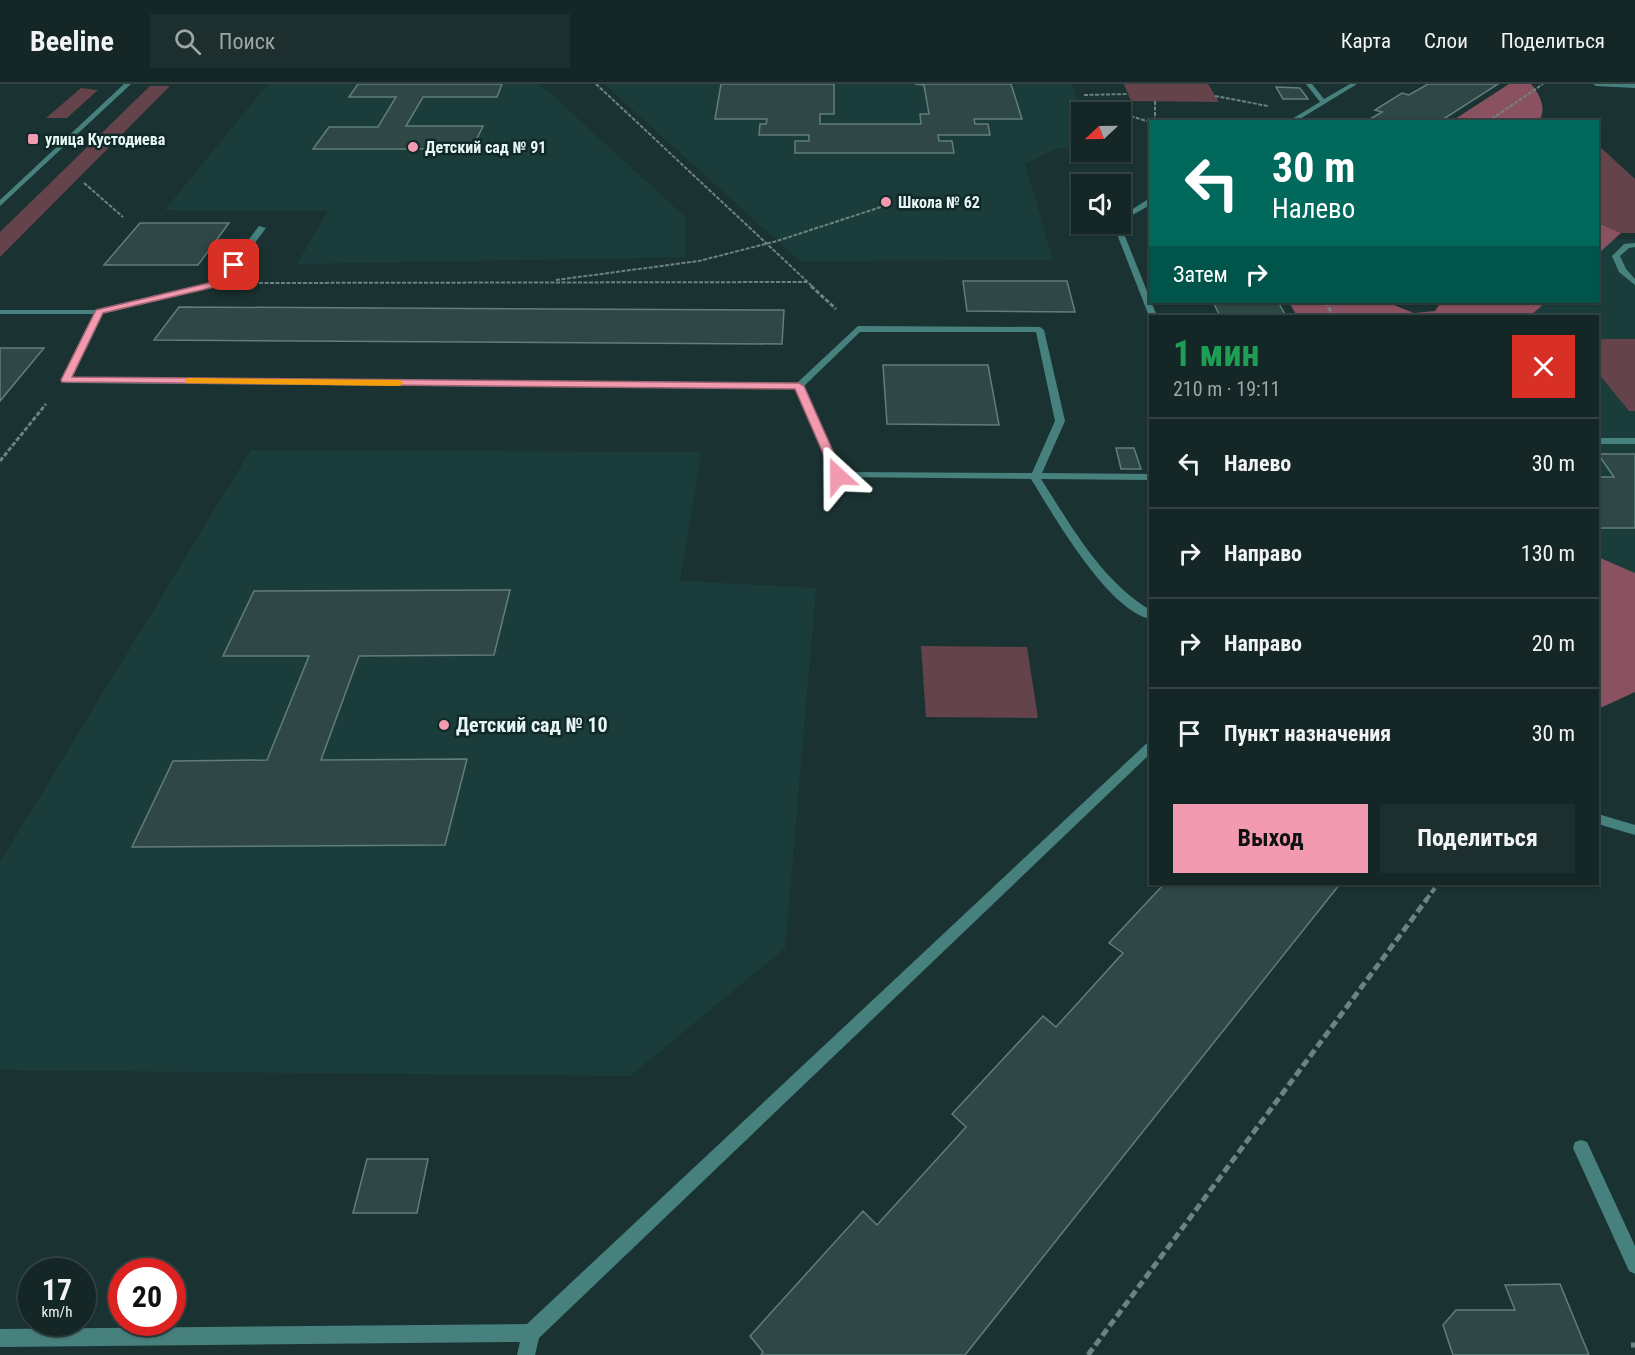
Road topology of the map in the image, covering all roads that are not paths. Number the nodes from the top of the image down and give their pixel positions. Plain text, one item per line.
1 (128, 84) edge
2 (1309, 84) edge
3 (1354, 84) edge
4 (1596, 84) edge
5 (1635, 86) edge
6 (1323, 102) junction
7 (1293, 120) edge
8 (1149, 203) edge
9 (0, 204) edge
10 (1131, 213) edge
11 (262, 228) dead end
12 (1120, 234) edge
13 (1635, 245) edge
14 (1635, 283) edge
15 (0, 312) edge
16 (99, 312) junction
17 (1154, 315) edge
18 (799, 386) junction
19 (1599, 441) edge
20 (1635, 441) edge
21 (1149, 477) edge
22 (1035, 478) junction
23 (1149, 614) edge
24 (1149, 748) edge
25 (1599, 819) edge
26 (1635, 830) edge
27 (1581, 1148) dead end
28 (1635, 1264) edge
29 (531, 1333) junction
30 (0, 1338) edge
31 (526, 1355) edge

1 - 9 street
2 - 6 street
3 - 6 street
4 - 5 street
6 - 7 street
8 - 10 street
11 - 16 street
12 - 17 street
13 - 14 street
15 - 16 street
16 - 18 street
18 - 22 street
18 - 22 street
19 - 20 street
21 - 22 street
22 - 23 street
24 - 29 street
25 - 26 street
27 - 28 street
29 - 30 street
29 - 31 street

